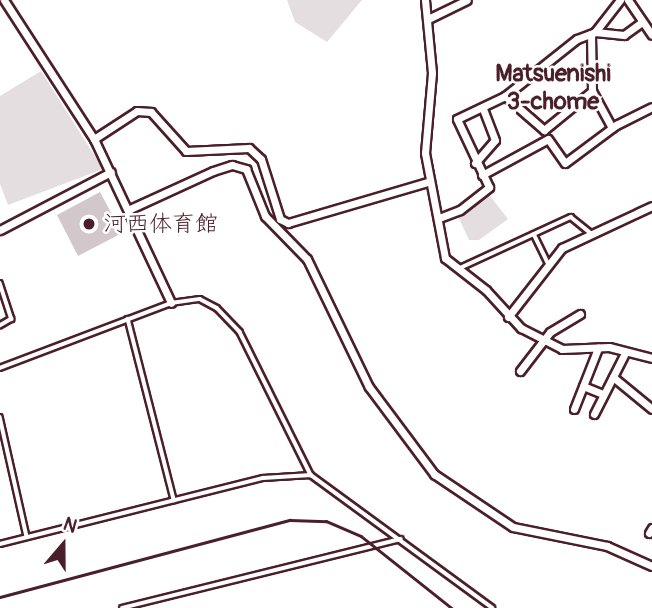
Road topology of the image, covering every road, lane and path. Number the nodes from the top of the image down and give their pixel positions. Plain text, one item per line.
1 (4, 0) edge
2 (425, 0) edge
3 (467, 0) edge
4 (620, 0) edge
5 (628, 0) edge
6 (428, 19) junction
7 (642, 22) junction
8 (593, 33) junction
9 (652, 35) edge
10 (592, 91) junction
11 (505, 96) junction
12 (652, 107) edge
13 (483, 108) junction
14 (612, 128) junction
15 (94, 139) junction
16 (475, 163) junction
17 (111, 172) junction
18 (482, 175) junction
19 (265, 179) junction
20 (256, 182) junction
21 (427, 182) junction
22 (652, 206) edge
23 (130, 209) junction
24 (439, 218) junction
25 (0, 230) edge
26 (591, 233) junction
27 (534, 234) junction
28 (548, 263) junction
29 (458, 269) junction
30 (0, 283) edge
31 (171, 303) junction
32 (580, 314) dead end
33 (508, 317) junction
34 (128, 319) junction
35 (0, 326) edge
36 (545, 339) junction
37 (598, 348) junction
38 (624, 355) junction
39 (652, 358) edge
40 (0, 368) edge
41 (520, 371) dead end
42 (613, 377) junction
43 (583, 386) junction
44 (603, 394) junction
45 (574, 409) dead end
46 (652, 410) edge
47 (594, 414) dead end
48 (0, 417) edge
49 (311, 475) junction
50 (174, 501) junction
51 (27, 537) junction
52 (401, 539) junction
53 (0, 544) edge
54 (652, 566) edge
55 (122, 608) edge
56 (493, 608) edge

1 - 15 street
2 - 6 street
3 - 6 street
4 - 8 street
5 - 7 street
6 - 21 street
7 - 8 street
7 - 9 street
8 - 10 street
8 - 11 street
10 - 11 street
10 - 14 street
11 - 13 street
12 - 14 street
13 - 16 street
13 - 16 street
14 - 18 street
15 - 17 street
15 - 19 street
16 - 18 street
17 - 23 street
17 - 25 street
18 - 24 street
19 - 20 street
19 - 21 street
20 - 23 street
20 - 54 street
21 - 24 street
22 - 26 street
23 - 31 street
24 - 29 street
26 - 27 lane
26 - 28 street
27 - 28 lane
27 - 29 lane
28 - 33 street
29 - 33 street
30 - 35 lane
31 - 34 lane
31 - 49 lane
32 - 36 street
33 - 36 street
34 - 40 lane
34 - 50 lane
36 - 37 street
36 - 41 street
37 - 38 street
37 - 43 street
38 - 39 street
38 - 42 street
42 - 44 street
42 - 46 street
43 - 44 street
43 - 45 street
44 - 47 street
48 - 51 lane
49 - 50 lane
49 - 52 lane
50 - 51 lane
51 - 53 lane
52 - 55 lane
52 - 56 lane

